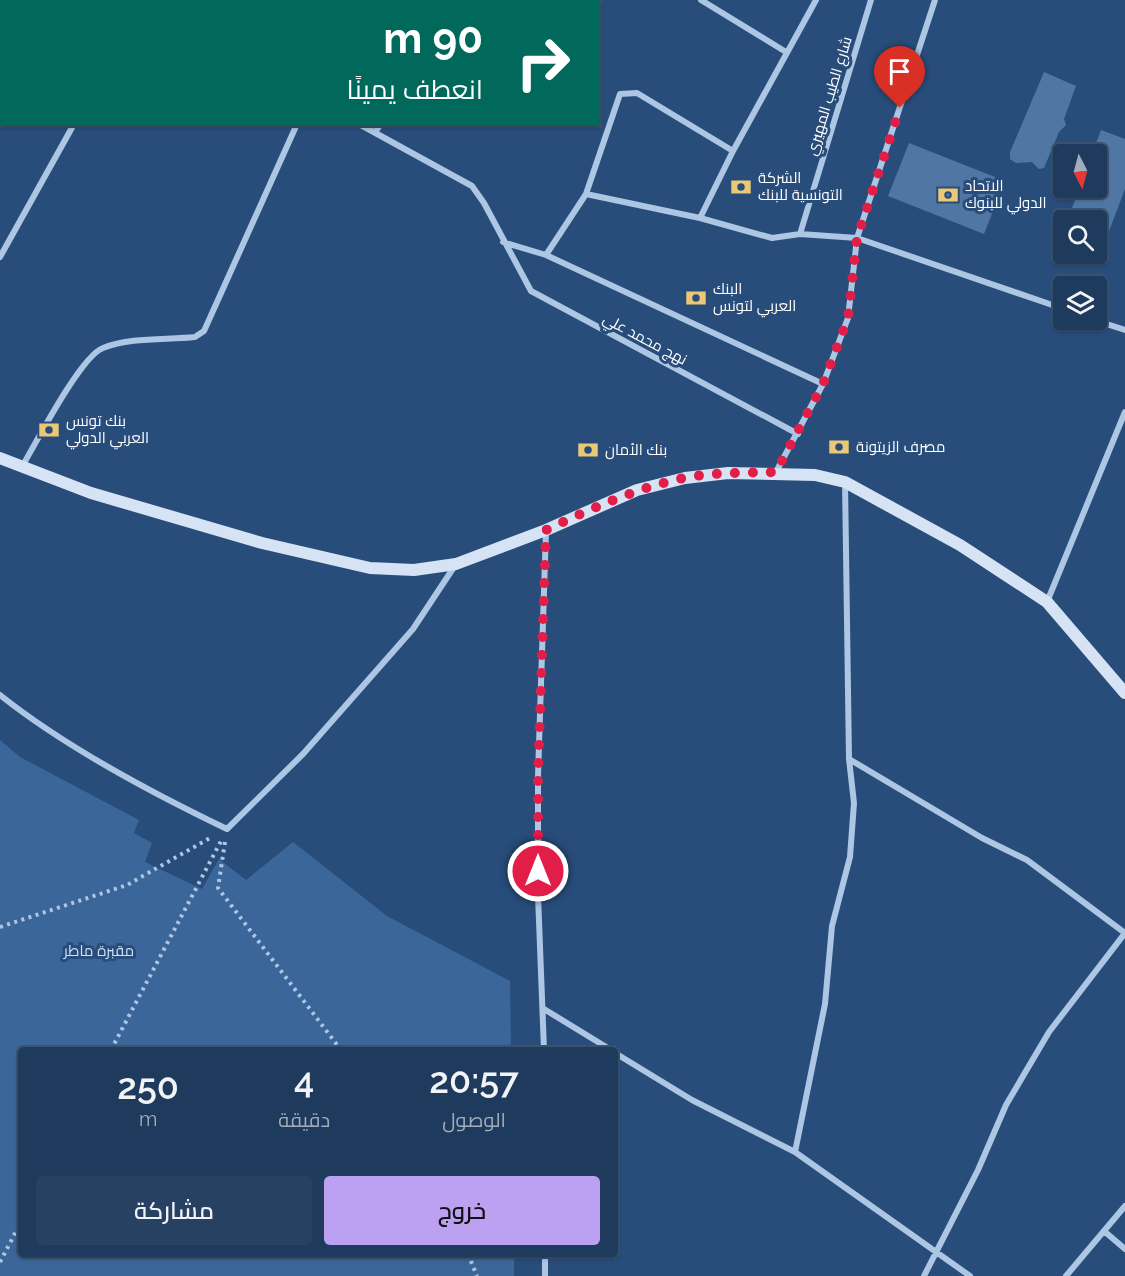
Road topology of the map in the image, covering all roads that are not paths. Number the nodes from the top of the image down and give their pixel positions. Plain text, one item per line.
1 (701, 0) edge
2 (816, 0) edge
3 (871, 0) edge
4 (935, 0) edge
5 (786, 52) junction
6 (73, 126) edge
7 (296, 126) edge
8 (362, 126) edge
9 (380, 126) edge
10 (375, 132) junction
11 (733, 151) junction
12 (586, 194) junction
13 (700, 218) junction
14 (800, 234) junction
15 (857, 238) junction
16 (503, 242) junction
17 (546, 255) junction
18 (0, 257) edge
19 (1053, 305) edge
20 (1107, 324) edge
21 (1125, 330) edge
22 (823, 384) junction
23 (1125, 412) edge
24 (798, 434) junction
25 (0, 458) edge
26 (23, 465) junction
27 (776, 472) junction
28 (845, 482) junction
29 (546, 530) junction
30 (456, 564) junction
31 (1047, 602) junction
32 (1125, 693) edge
33 (0, 695) edge
34 (849, 759) junction
35 (544, 1009) junction
36 (544, 1047) edge
37 (606, 1047) edge
38 (618, 1055) edge
39 (795, 1152) junction
40 (1125, 1206) edge
41 (1104, 1232) junction
42 (1125, 1249) edge
43 (937, 1254) junction
44 (545, 1257) edge
45 (545, 1276) edge
46 (924, 1276) edge
47 (970, 1276) edge
48 (1066, 1276) edge

1 - 5 street
2 - 5 street
3 - 14 street, شارع الطيب المهيري
4 - 15 street
5 - 11 street
6 - 18 street
7 - 26 street
8 - 10 street, نهج محمد علي
9 - 10 street
10 - 16 street, نهج محمد علي
11 - 12 street
11 - 13 street
12 - 13 street
12 - 17 street
13 - 14 street
14 - 15 street
15 - 19 street
15 - 22 street
16 - 17 street
16 - 24 street, نهج محمد علي
17 - 22 street
20 - 21 street
22 - 24 street
23 - 31 street
24 - 27 street
25 - 26 main road
26 - 30 main road
27 - 28 main road
27 - 29 main road
28 - 31 main road
28 - 34 street
29 - 30 main road
29 - 35 street
30 - 33 street
31 - 32 main road
34 - 39 street
34 - 43 street
35 - 36 street
35 - 37 street
38 - 39 street
39 - 43 street
40 - 41 street
41 - 42 street
41 - 48 street
43 - 46 street
43 - 47 street
44 - 45 street

